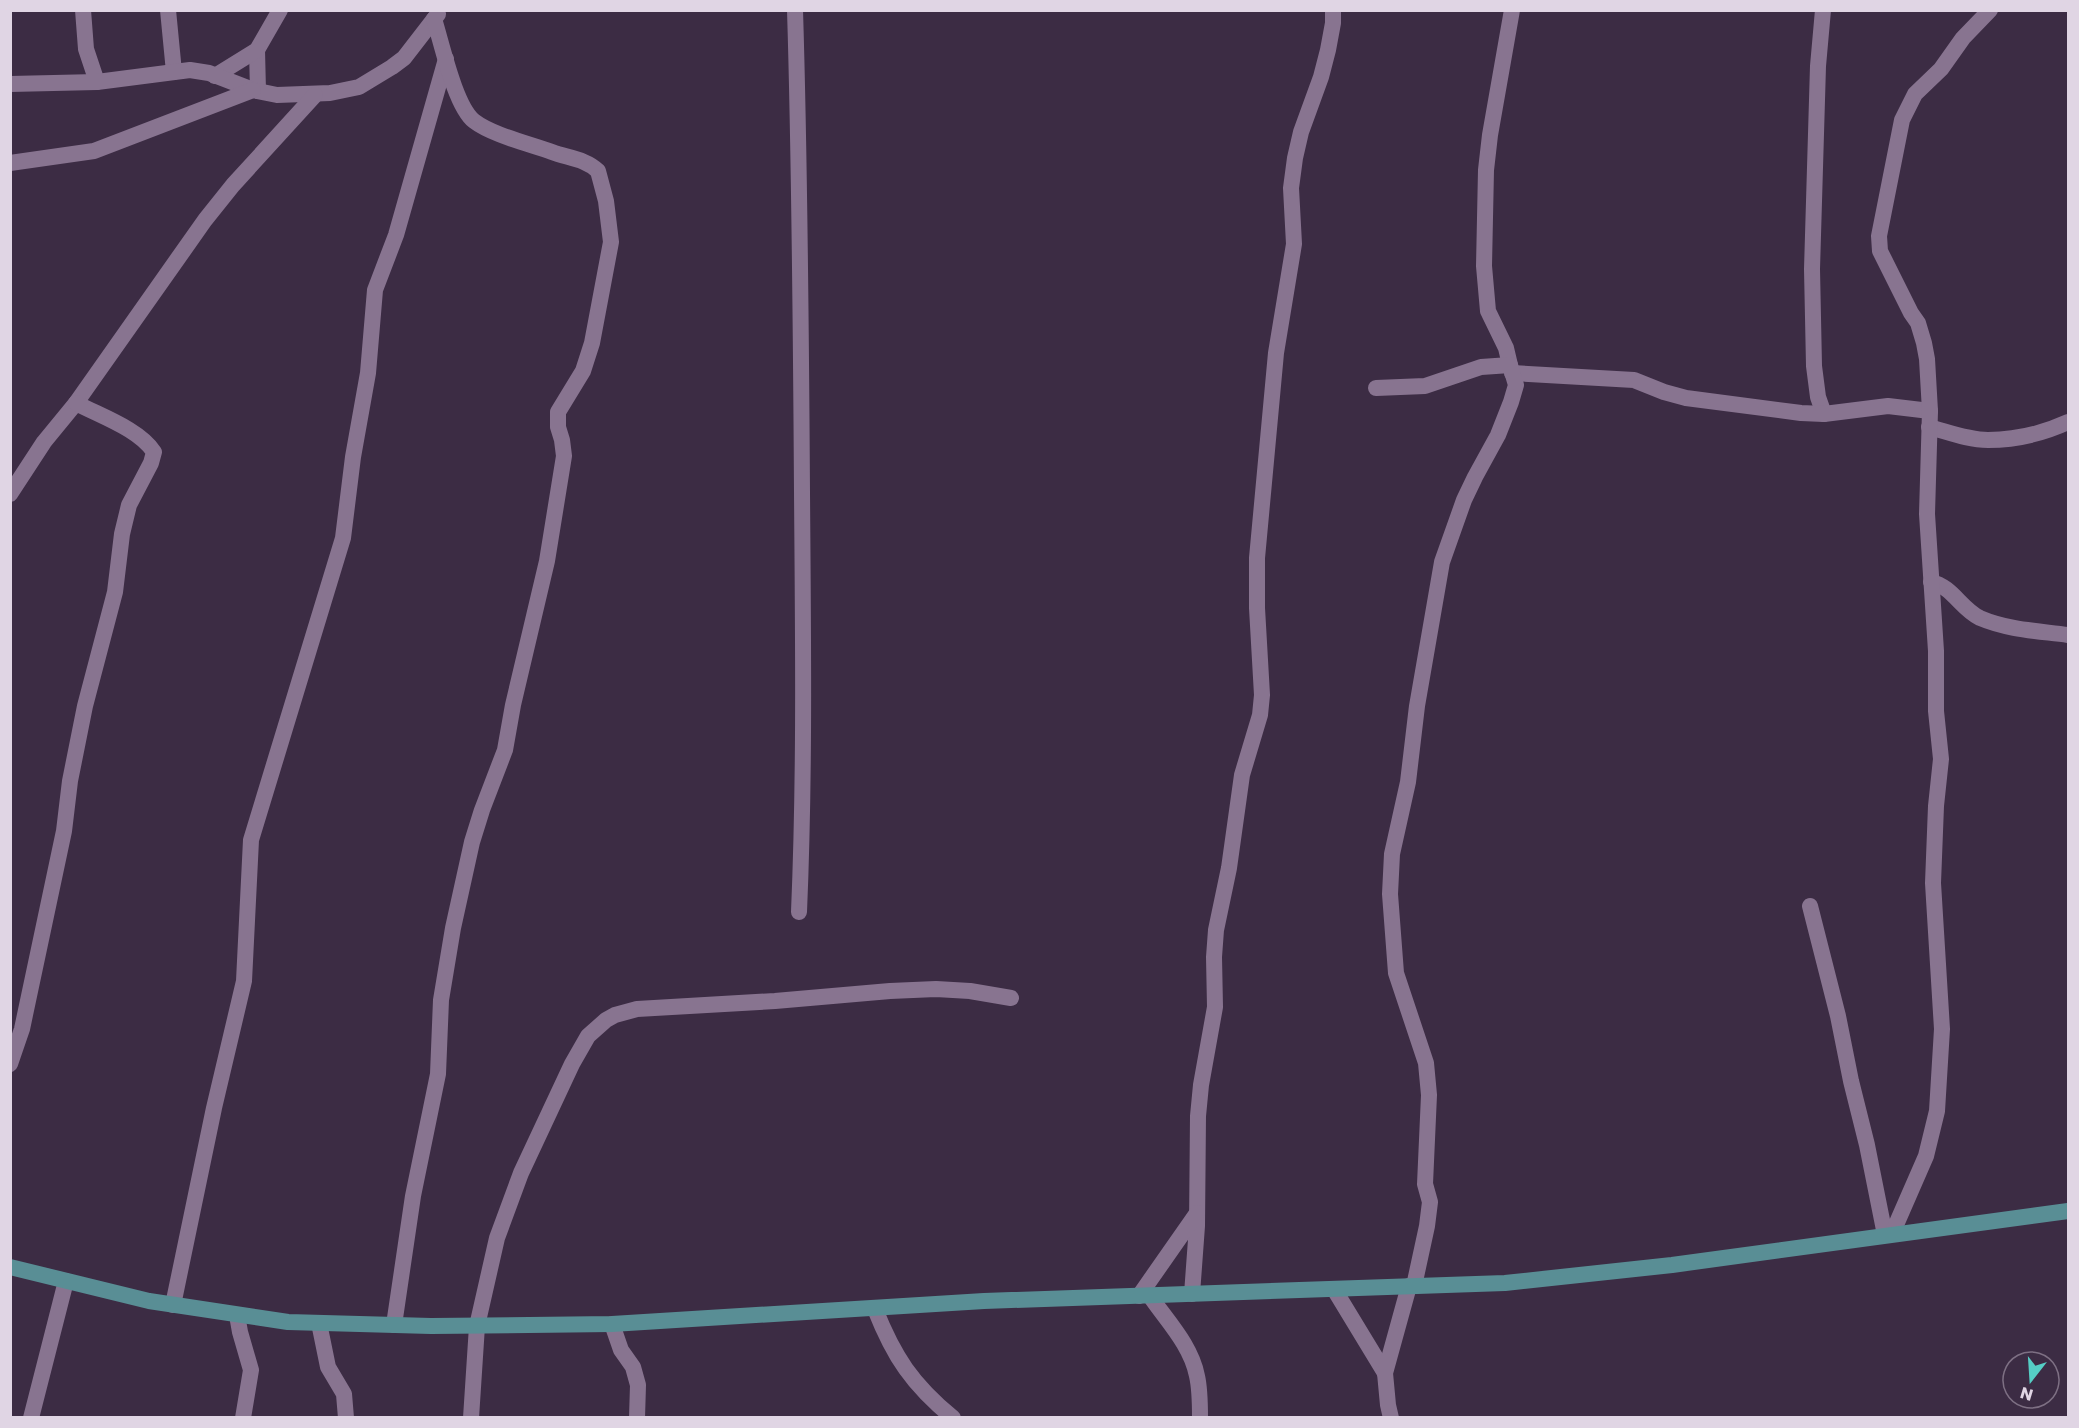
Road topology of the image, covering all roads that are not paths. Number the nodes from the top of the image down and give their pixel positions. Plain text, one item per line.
1 (83, 10) edge
2 (168, 10) edge
3 (280, 10) edge
4 (795, 10) edge
5 (1333, 10) edge
6 (1512, 10) edge
7 (1823, 10) edge
8 (1990, 10) edge
9 (437, 15) edge
10 (257, 50) junction
11 (446, 59) junction
12 (174, 72) junction
13 (215, 76) junction
14 (97, 82) junction
15 (10, 84) edge
16 (235, 84) junction
17 (256, 90) junction
18 (315, 94) junction
19 (226, 101) junction
20 (10, 163) edge
21 (1511, 369) junction
22 (1376, 388) dead end
23 (75, 403) junction
24 (1824, 414) junction
25 (1929, 419) junction
26 (2068, 422) edge
27 (10, 494) edge
28 (1931, 582) junction
29 (2068, 635) edge
30 (1810, 906) dead end
31 (799, 912) dead end
32 (1011, 998) dead end
33 (10, 1064) edge
34 (2068, 1211) edge
35 (1197, 1213) junction
36 (1888, 1234) junction
37 (10, 1267) edge
38 (66, 1281) junction
39 (1412, 1286) junction
40 (1334, 1289) junction
41 (1192, 1294) junction
42 (1145, 1296) junction
43 (173, 1305) junction
44 (875, 1309) junction
45 (237, 1315) junction
46 (319, 1323) junction
47 (612, 1324) junction
48 (394, 1325) junction
49 (477, 1326) junction
50 (1385, 1372) junction
51 (31, 1418) edge
52 (243, 1418) edge
53 (346, 1418) edge
54 (471, 1418) edge
55 (637, 1418) edge
56 (953, 1418) edge
57 (1200, 1418) edge
58 (1391, 1418) edge

1 - 14 street
2 - 12 street
3 - 10 street
4 - 31 street
5 - 35 street
6 - 21 street
7 - 24 street
8 - 25 street
9 - 11 street
9 - 18 street
10 - 13 street
10 - 17 street
11 - 43 street
11 - 48 street
12 - 13 street
12 - 14 street
13 - 16 street
14 - 15 street
16 - 17 street
16 - 19 street
17 - 18 street
17 - 19 street
18 - 23 street
19 - 20 street
21 - 22 street
21 - 24 street
21 - 39 street
23 - 27 street
23 - 33 street
24 - 25 street
25 - 26 street
25 - 28 street
28 - 29 street
28 - 36 street
30 - 36 street
32 - 49 street
34 - 36 main road
35 - 41 street
35 - 42 street
36 - 39 main road
37 - 38 main road
38 - 43 main road
38 - 51 street
39 - 40 main road
39 - 50 street
40 - 41 main road
40 - 50 street
41 - 42 main road
42 - 44 main road
42 - 57 street
43 - 45 main road
44 - 47 main road
44 - 56 street
45 - 46 main road
45 - 52 street
46 - 48 main road
46 - 53 street
47 - 49 main road
47 - 55 street
48 - 49 main road
49 - 54 street
50 - 58 street

